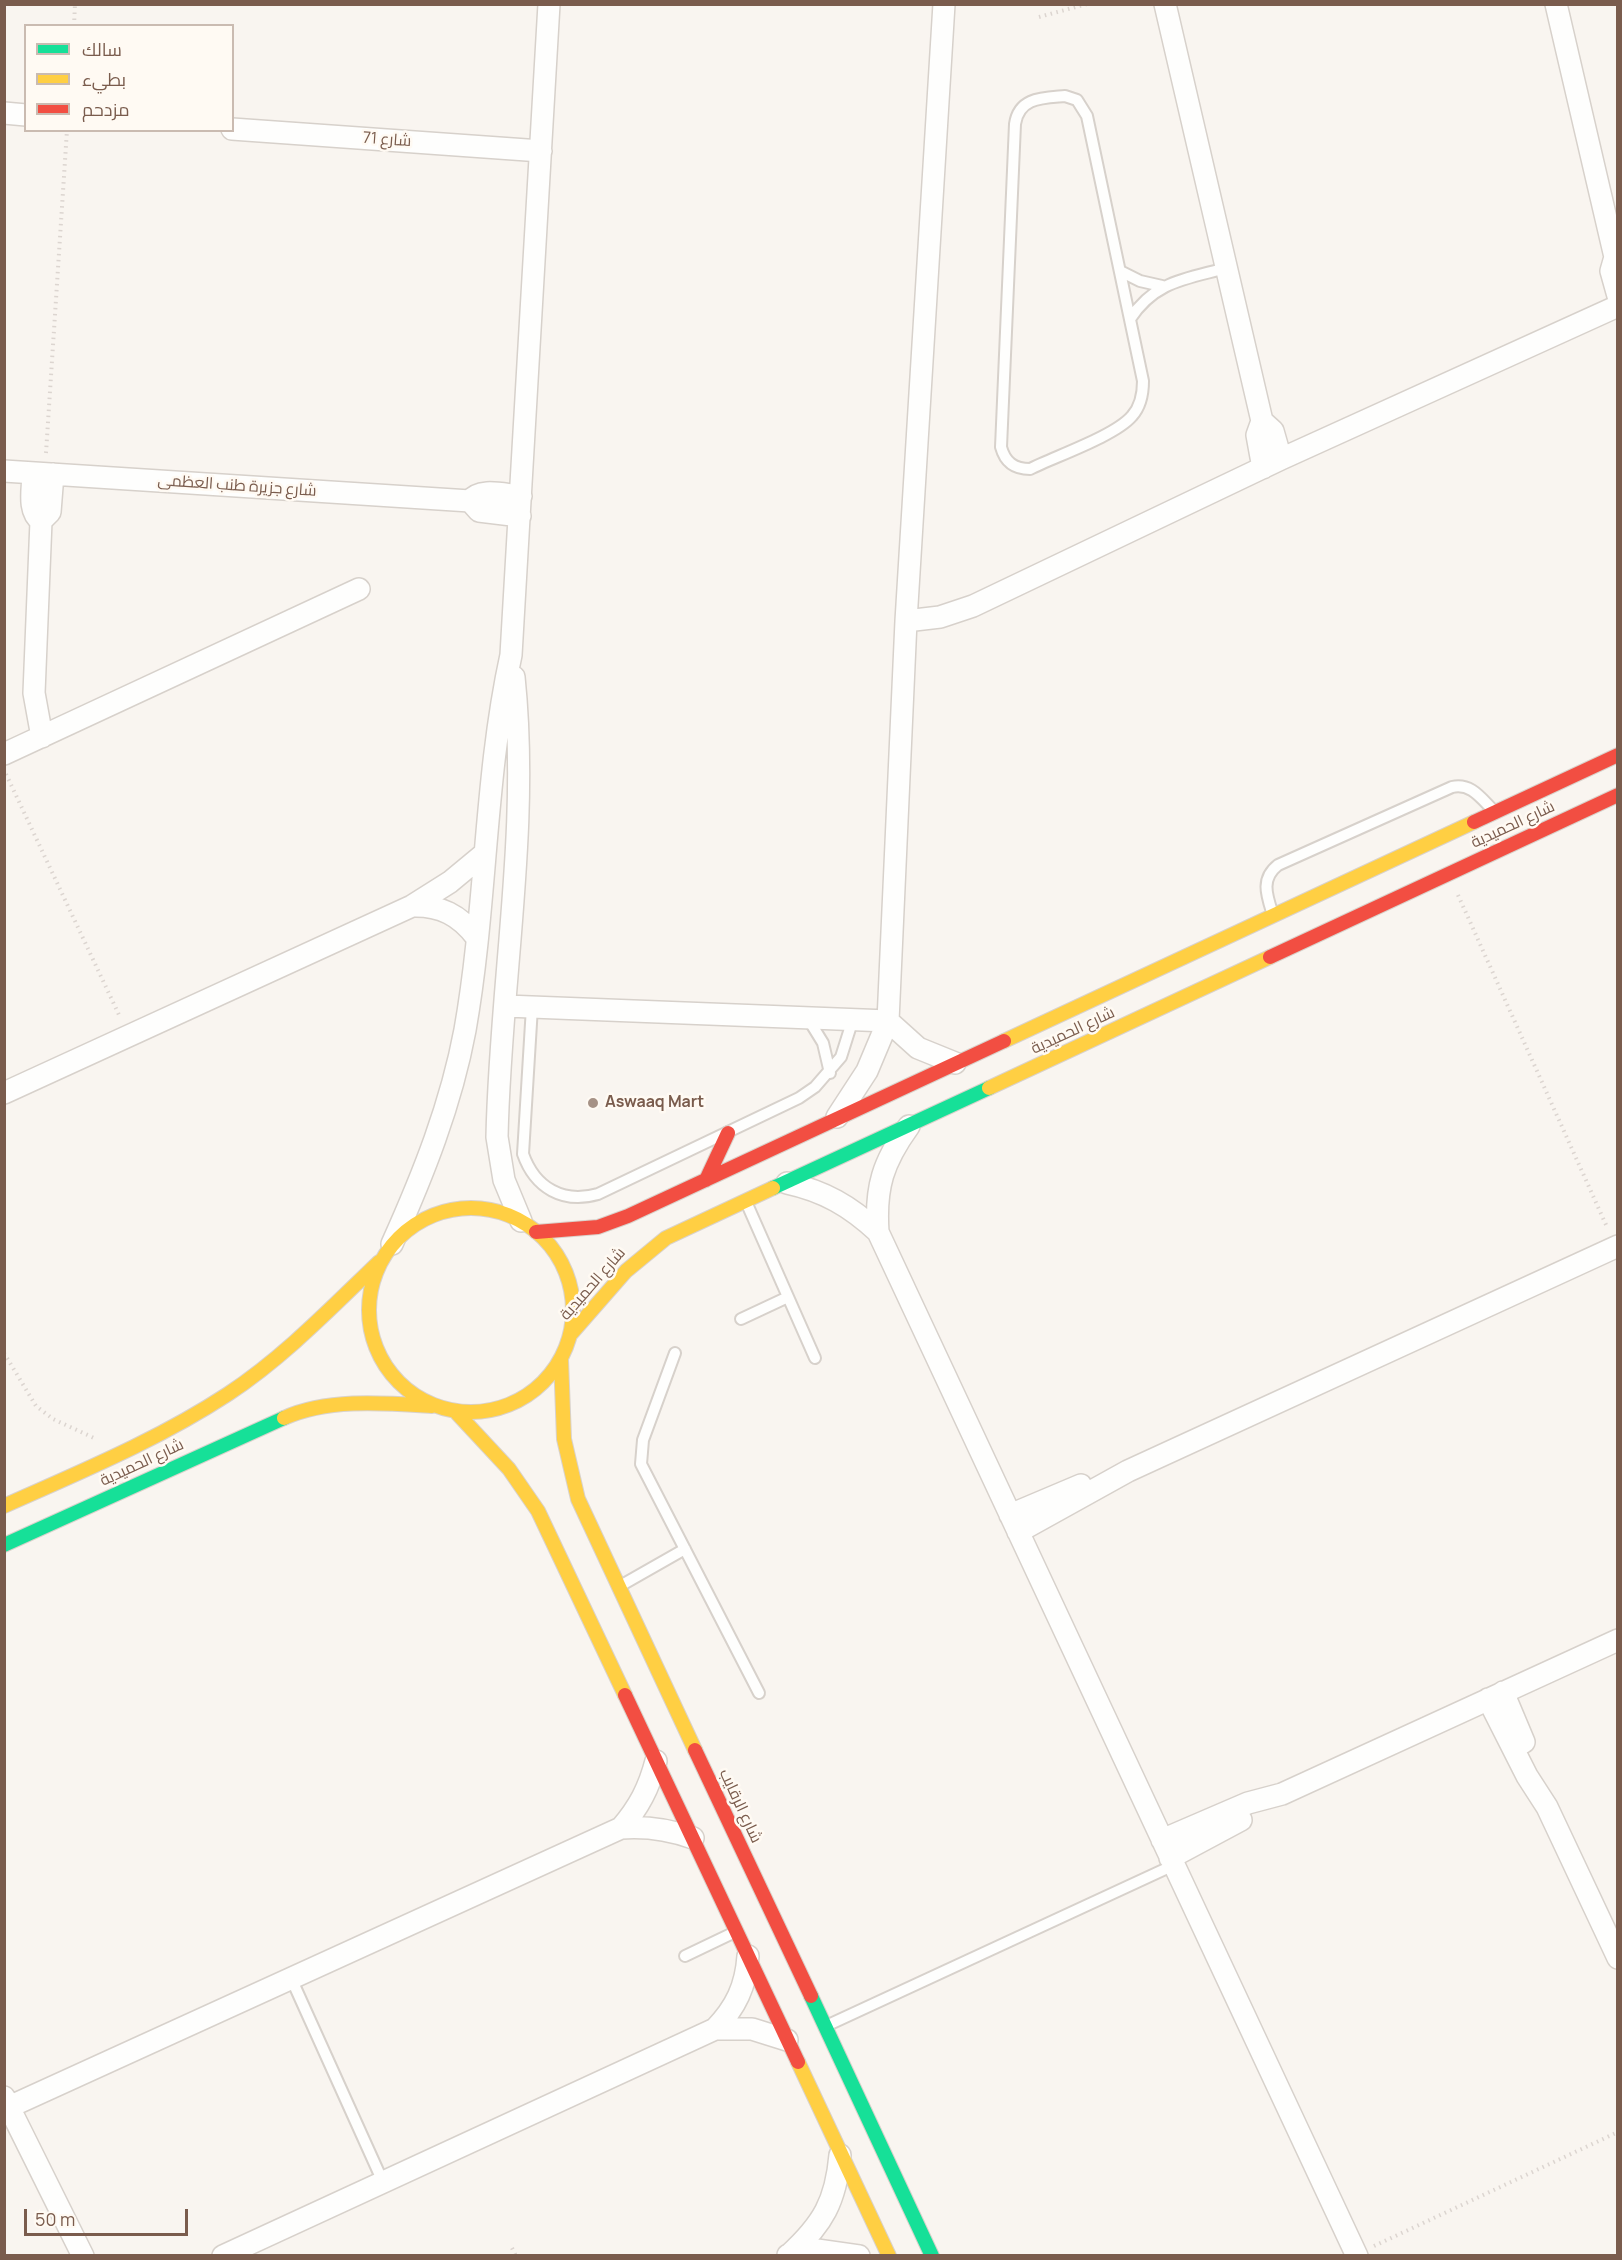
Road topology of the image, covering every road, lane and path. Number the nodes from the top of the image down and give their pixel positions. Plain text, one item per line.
1 (75, 4) edge
2 (549, 4) edge
3 (944, 4) edge
4 (1087, 4) edge
5 (1165, 4) edge
6 (1556, 4) edge
7 (1039, 17) dead end
8 (74, 24) edge
9 (4, 113) edge
10 (24, 115) edge
11 (234, 129) edge
12 (67, 132) edge
13 (541, 151) junction
14 (1616, 257) edge
15 (1227, 268) junction
16 (1120, 271) junction
17 (1162, 285) junction
18 (1617, 296) edge
19 (1617, 306) edge
20 (1130, 319) junction
21 (1272, 463) junction
22 (4, 471) edge
23 (44, 474) junction
24 (520, 506) junction
25 (360, 588) dead end
26 (906, 621) junction
27 (511, 655) junction
28 (42, 737) junction
29 (4, 754) edge
30 (1617, 755) edge
31 (4, 770) edge
32 (1617, 795) edge
33 (1495, 812) junction
34 (485, 853) junction
35 (1448, 874) junction
36 (412, 906) junction
37 (1273, 915) junction
38 (477, 938) junction
39 (506, 1006) junction
40 (531, 1007) junction
41 (807, 1017) junction
42 (853, 1019) junction
43 (888, 1021) junction
44 (129, 1036) junction
45 (955, 1063) junction
46 (830, 1073) junction
47 (4, 1093) edge
48 (836, 1118) junction
49 (909, 1125) junction
50 (728, 1133) junction
51 (706, 1180) junction
52 (787, 1183) junction
53 (746, 1201) junction
54 (528, 1227) junction
55 (878, 1232) junction
56 (1617, 1246) edge
57 (388, 1251) junction
58 (788, 1297) junction
59 (741, 1319) dead end
60 (570, 1335) junction
61 (4, 1353) edge
62 (675, 1353) dead end
63 (815, 1358) dead end
64 (561, 1359) junction
65 (438, 1407) junction
66 (455, 1411) junction
67 (106, 1459) junction
68 (4, 1506) edge
69 (1014, 1523) junction
70 (4, 1545) edge
71 (685, 1549) junction
72 (619, 1586) junction
73 (1617, 1640) edge
74 (759, 1693) dead end
75 (1496, 1696) junction
76 (656, 1761) junction
77 (621, 1828) junction
78 (693, 1838) junction
79 (1169, 1854) junction
80 (736, 1931) junction
81 (685, 1956) dead end
82 (748, 1956) junction
83 (1617, 1958) edge
84 (291, 1978) junction
85 (826, 2026) junction
86 (715, 2029) junction
87 (787, 2040) junction
88 (6, 2101) edge
89 (1617, 2132) edge
90 (841, 2152) junction
91 (384, 2182) junction
92 (512, 2248) dead end
93 (788, 2255) edge
94 (1356, 2255) edge
95 (83, 2256) edge
96 (223, 2256) edge
97 (516, 2256) edge
98 (859, 2256) edge
99 (889, 2256) edge
100 (932, 2256) edge

1 - 8 path
2 - 13 street
3 - 26 street
4 - 7 path
5 - 15 street
6 - 14 street
9 - 10 street
11 - 13 street, شارع 71
12 - 23 path
13 - 24 street
14 - 18 street
15 - 17 lane
15 - 21 street
16 - 17 lane
16 - 20 lane
16 - 20 lane
17 - 20 lane
19 - 21 street
21 - 26 street
22 - 23 street, شارع جزيرة طنب العظمى
23 - 24 street, شارع جزيرة طنب العظمى
23 - 28 street
24 - 27 street
25 - 28 street
26 - 43 street
27 - 34 street
27 - 39 street
28 - 29 street
30 - 33 street, شارع الحميدية
31 - 44 path
32 - 35 street, شارع الحميدية
33 - 37 street, شارع الحميدية
33 - 37 lane
34 - 36 street
34 - 38 street
35 - 49 street, شارع الحميدية
35 - 56 path
36 - 38 street
36 - 44 street
37 - 45 street, شارع الحميدية
38 - 57 street
39 - 40 street
39 - 54 street
40 - 41 street
40 - 50 lane
41 - 42 street
41 - 46 lane
42 - 43 street
42 - 46 lane
43 - 45 street
43 - 48 street
44 - 47 street
45 - 48 street, شارع الحميدية
46 - 50 lane
48 - 51 street, شارع الحميدية
49 - 52 street, شارع الحميدية
49 - 55 street
50 - 51 street
51 - 54 street, شارع الحميدية
52 - 53 street, شارع الحميدية
52 - 55 street
53 - 58 lane
53 - 60 street, شارع الحميدية
54 - 57 street
54 - 60 street
55 - 69 street
56 - 69 street
57 - 65 street
57 - 67 street, شارع الحميدية
58 - 59 lane
58 - 63 lane
60 - 64 street
61 - 67 path
62 - 71 lane
64 - 66 street
64 - 72 street, شارع الرقايب
65 - 66 street
65 - 70 street, شارع الحميدية
66 - 76 street
67 - 68 street, شارع الحميدية
69 - 79 street
71 - 72 lane
71 - 74 lane
72 - 85 street, شارع الرقايب
73 - 75 street
75 - 79 street
75 - 83 street
76 - 77 street
76 - 78 street
77 - 78 street
77 - 84 street
78 - 80 street
79 - 85 lane
79 - 94 street
80 - 81 lane
80 - 82 street
82 - 86 street
82 - 87 street
84 - 88 street
84 - 91 lane
85 - 100 street, شارع الرقايب
86 - 87 street
86 - 91 street
87 - 90 street
88 - 95 street
89 - 94 path
90 - 93 street
90 - 99 street
91 - 96 street
92 - 97 path
93 - 98 street

